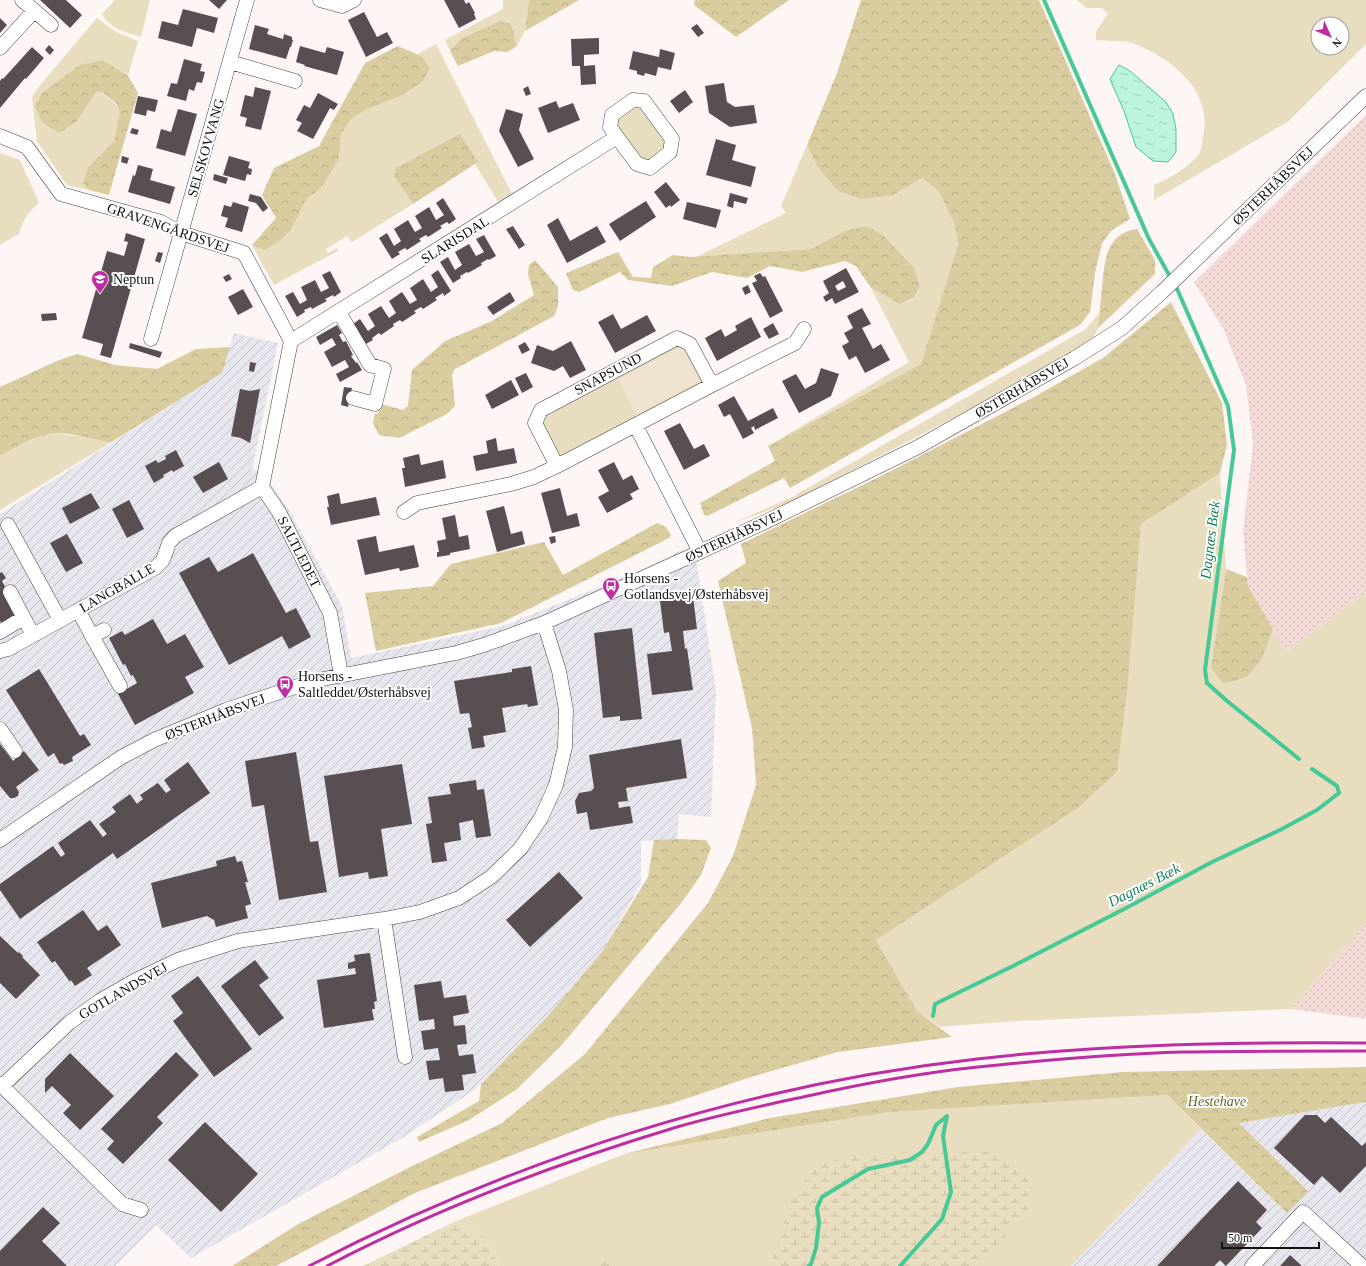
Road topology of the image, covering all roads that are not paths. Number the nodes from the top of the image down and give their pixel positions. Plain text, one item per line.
1 (22, 0) edge
2 (247, 0) edge
3 (320, 0) edge
4 (354, 0) edge
5 (34, 11) junction
6 (51, 25) dead end
7 (0, 48) edge
8 (230, 62) junction
9 (295, 81) dead end
10 (1366, 96) edge
11 (0, 136) edge
12 (617, 137) junction
13 (182, 233) junction
14 (339, 312) junction
15 (804, 329) dead end
16 (152, 339) dead end
17 (291, 341) junction
18 (712, 385) junction
19 (353, 398) dead end
20 (636, 426) junction
21 (557, 466) junction
22 (262, 487) junction
23 (404, 512) dead end
24 (8, 525) dead end
25 (700, 552) junction
26 (10, 592) dead end
27 (78, 610) junction
28 (23, 618) junction
29 (60, 620) junction
30 (544, 623) junction
31 (0, 632) edge
32 (33, 635) junction
33 (0, 651) edge
34 (341, 675) junction
35 (120, 686) dead end
36 (0, 729) edge
37 (15, 751) dead end
38 (0, 840) edge
39 (384, 919) junction
40 (405, 1057) dead end
41 (1, 1085) edge
42 (141, 1210) dead end
43 (1252, 1266) edge
44 (1362, 1266) edge

1 - 5 street
2 - 8 street, SELSKOVVANG
3 - 4 street
5 - 6 street
5 - 7 street
8 - 9 street
8 - 13 street, SELSKOVVANG
10 - 25 street, ØSTERHÅBSVEJ
11 - 13 street, GRAVENGÅRDSVEJ
12 - 12 street
12 - 14 street, SLARISDAL
13 - 16 street, SELSKOVVANG
13 - 17 street, GRAVENGÅRDSVEJ
14 - 17 street, SLARISDAL
14 - 19 street
15 - 18 street
17 - 22 street
18 - 20 street
18 - 21 street, SNAPSUND
20 - 21 street
20 - 25 street
21 - 23 street
22 - 27 street, LANGBALLE
22 - 34 street, SALTLEDET
24 - 29 street
25 - 30 street, ØSTERHÅBSVEJ
26 - 28 street
27 - 29 street, LANGBALLE
27 - 35 street
28 - 31 street
28 - 32 street
29 - 32 street, LANGBALLE
30 - 34 street, ØSTERHÅBSVEJ
30 - 39 street, GOTLANDSVEJ
32 - 33 street, LANGBALLE
34 - 38 street, ØSTERHÅBSVEJ
36 - 37 street
39 - 40 street
39 - 41 street, GOTLANDSVEJ
41 - 42 street, GOTLANDSVEJ
43 - 44 street

